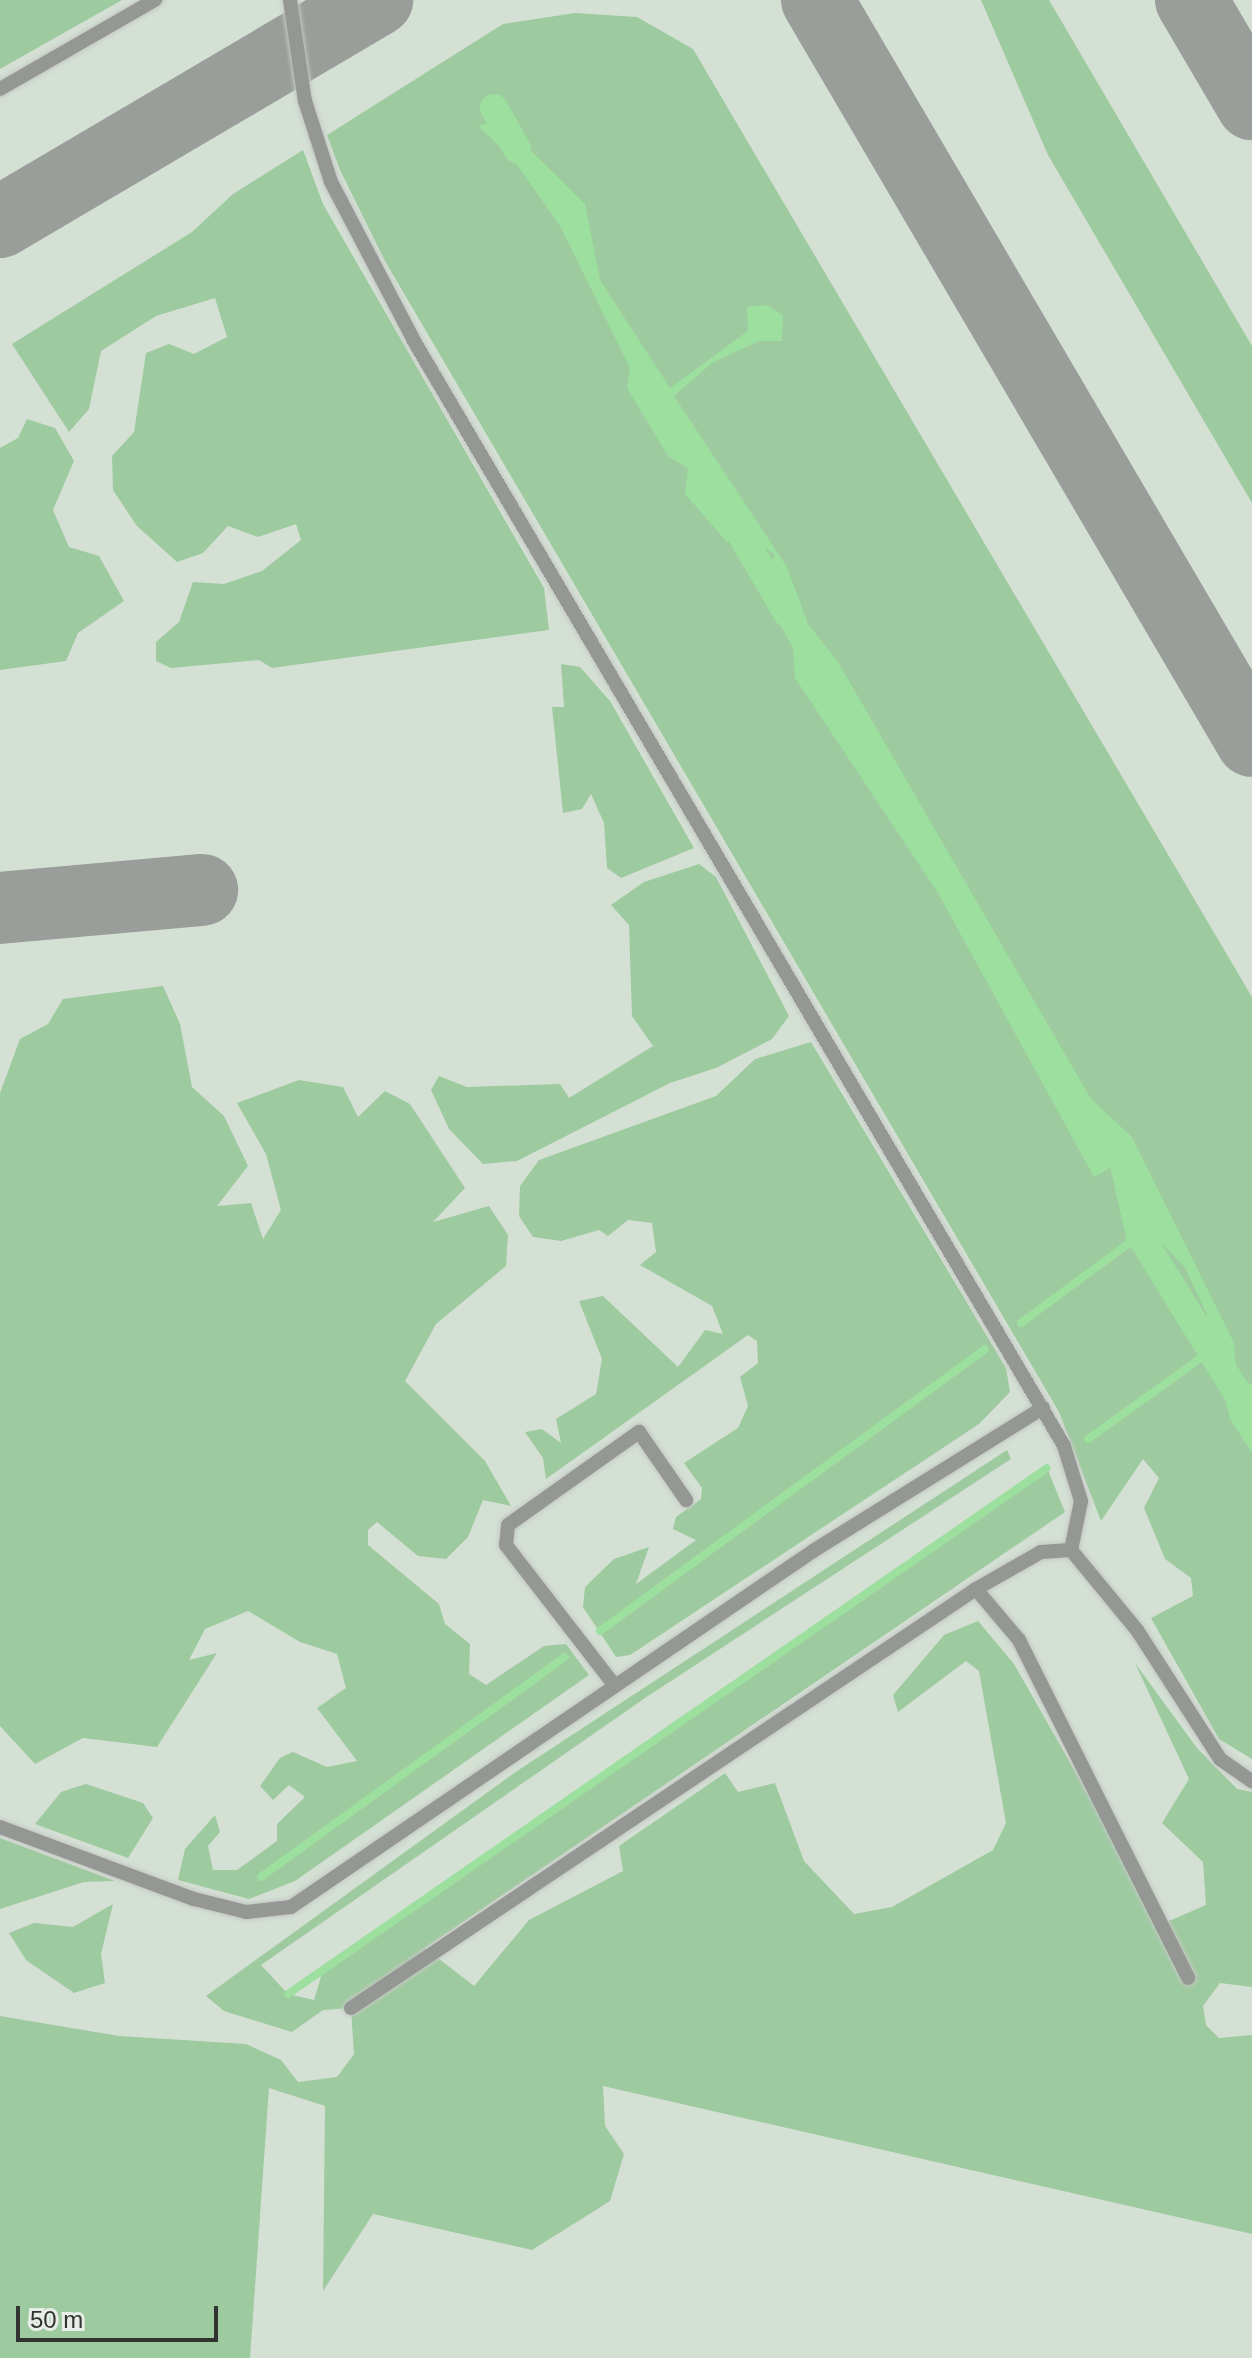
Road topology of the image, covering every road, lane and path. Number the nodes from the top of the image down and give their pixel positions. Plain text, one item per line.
1 (155, 0) edge
2 (290, 0) edge
3 (0, 89) edge
4 (1043, 1408) junction
5 (686, 1500) dead end
6 (1071, 1550) junction
7 (976, 1589) junction
8 (615, 1686) junction
9 (1252, 1781) edge
10 (0, 1827) edge
11 (1188, 1978) dead end
12 (351, 2008) dead end

1 - 3 lane
2 - 4 lane
4 - 6 lane
4 - 8 lane
5 - 8 lane
6 - 7 lane
6 - 9 lane
7 - 11 lane
7 - 12 lane
8 - 10 lane

